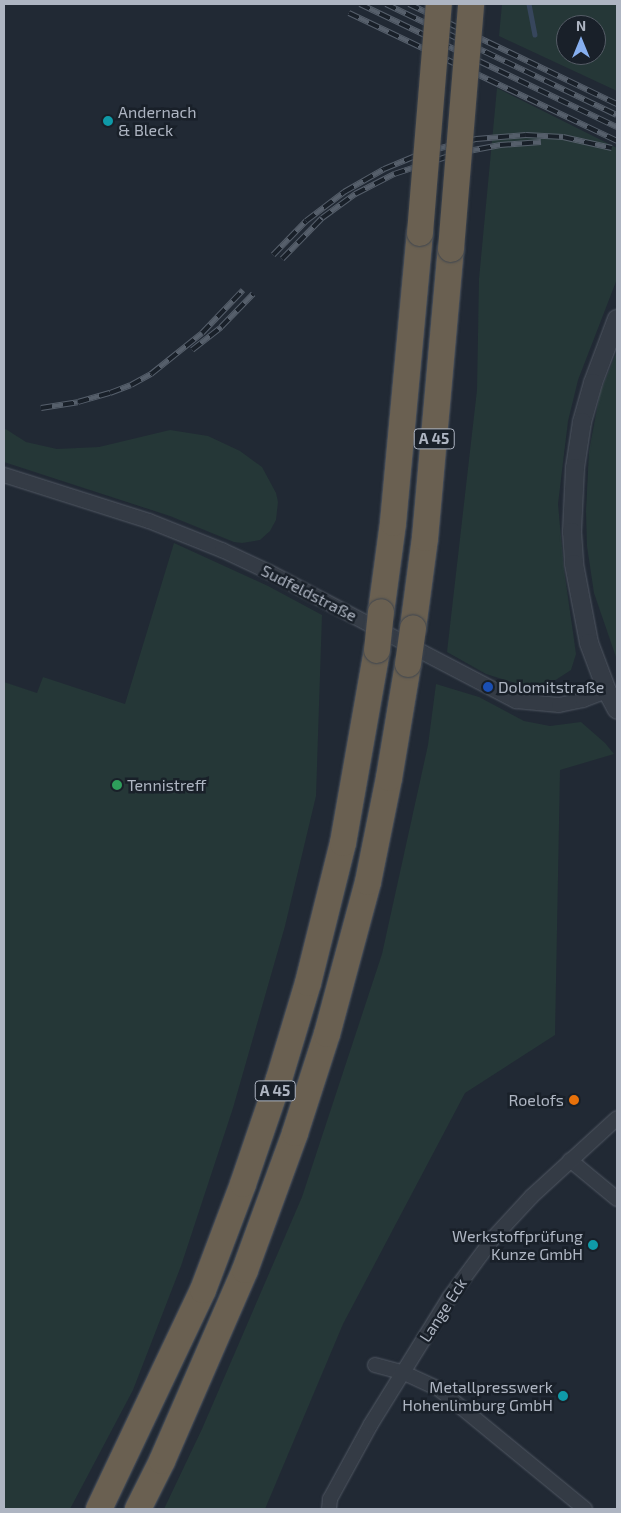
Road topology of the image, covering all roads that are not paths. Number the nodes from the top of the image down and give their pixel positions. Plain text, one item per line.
1 (438, 4) edge
2 (471, 4) edge
3 (617, 319) edge
4 (4, 475) edge
5 (607, 691) junction
6 (617, 710) edge
7 (617, 1118) edge
8 (570, 1160) junction
9 (617, 1199) edge
10 (375, 1365) dead end
11 (402, 1372) junction
12 (98, 1509) edge
13 (138, 1509) edge
14 (329, 1509) edge
15 (585, 1509) edge

1 - 12 highway, A 45, bridge
2 - 13 highway, A 45, bridge
3 - 5 street
4 - 5 street, Sudfeldstraße
5 - 6 street
7 - 8 street, Lange Eck
8 - 9 street
8 - 11 street, Lange Eck
10 - 11 street
11 - 14 street, Lange Eck
11 - 15 street

